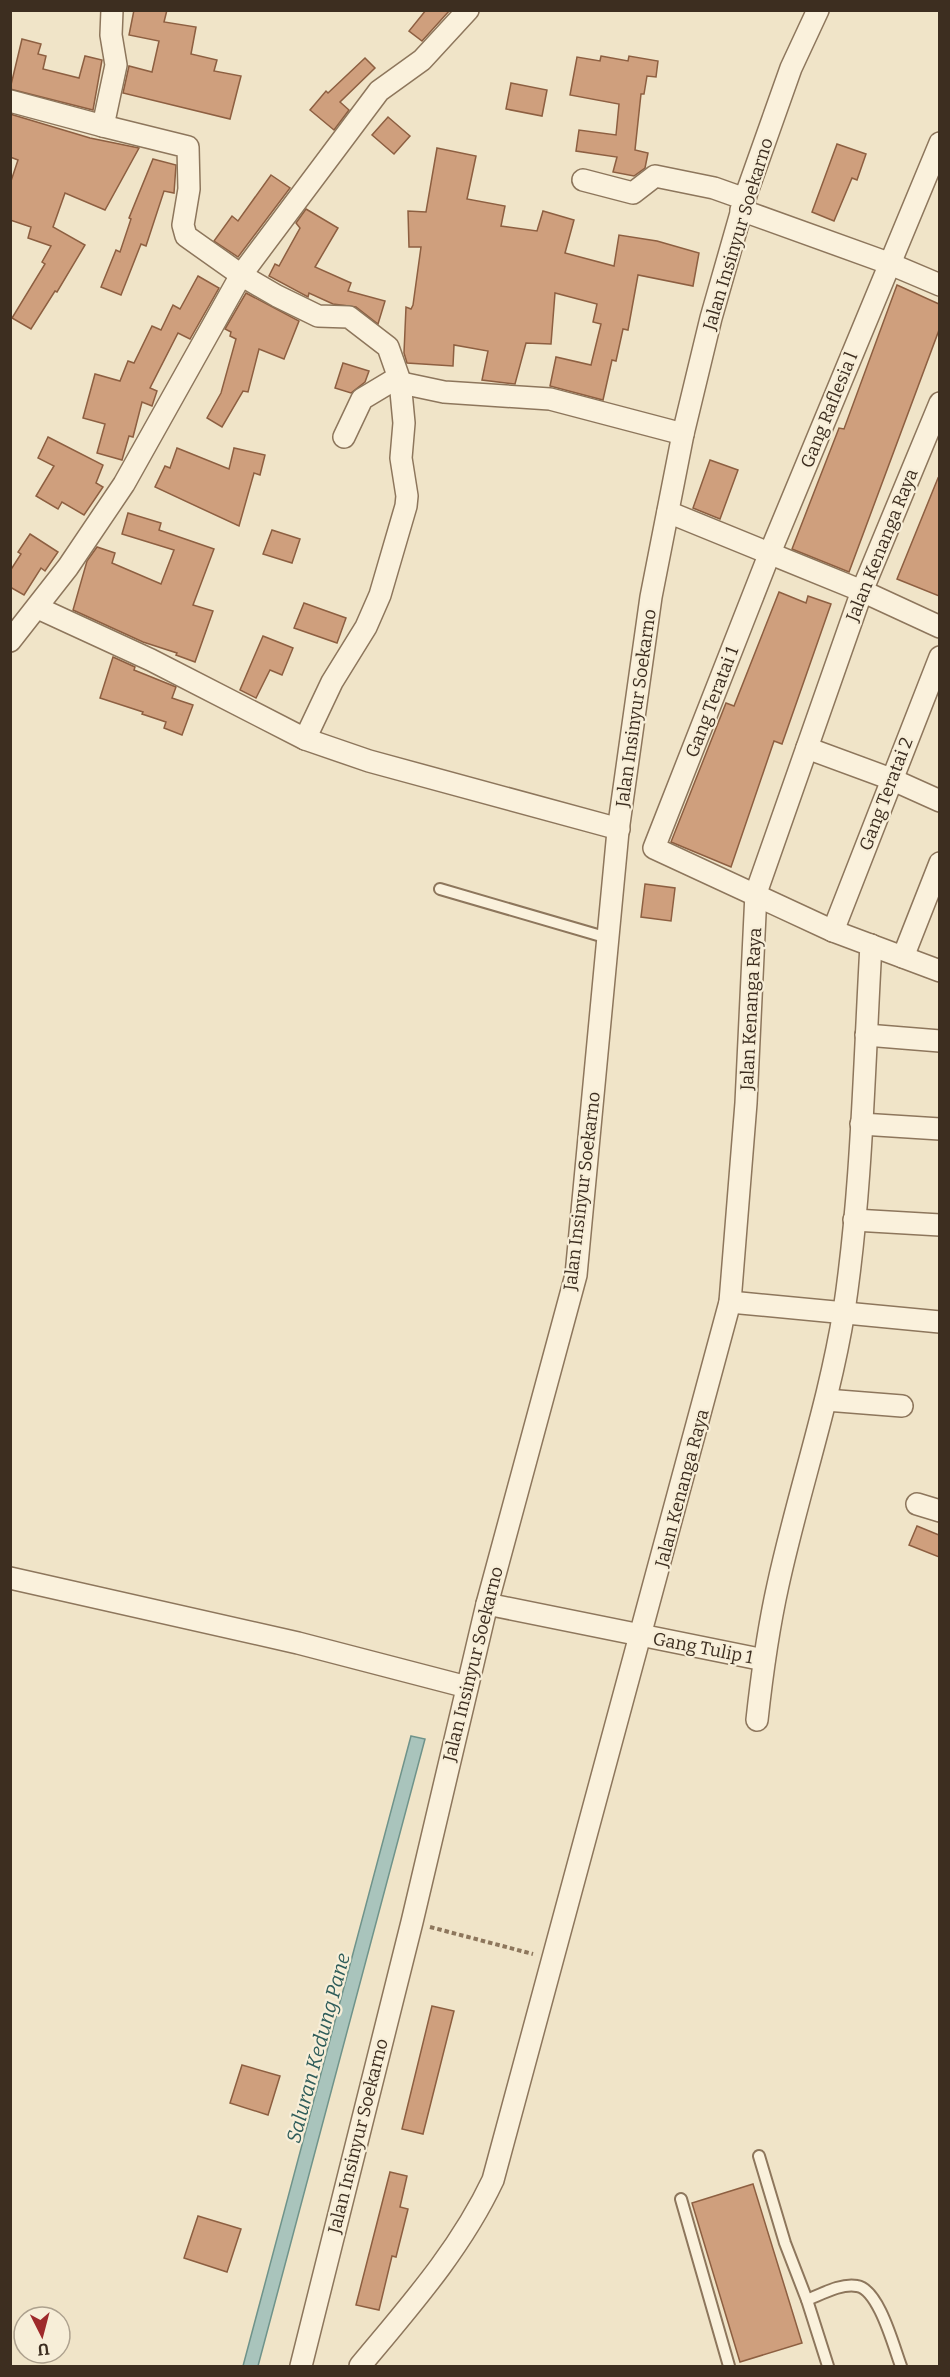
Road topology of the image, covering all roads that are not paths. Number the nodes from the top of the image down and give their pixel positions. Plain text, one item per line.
1 (112, 10) edge
2 (468, 10) edge
3 (818, 10) edge
4 (10, 101) edge
5 (103, 126) junction
6 (939, 143) edge
7 (583, 180) dead end
8 (733, 198) junction
9 (888, 263) junction
10 (241, 275) junction
11 (939, 285) edge
12 (400, 381) junction
13 (939, 403) edge
14 (669, 430) junction
15 (344, 437) dead end
16 (668, 512) junction
17 (769, 555) junction
18 (861, 591) junction
19 (38, 608) junction
20 (939, 627) edge
21 (10, 641) edge
22 (939, 657) edge
23 (305, 738) junction
24 (807, 748) junction
25 (891, 779) junction
26 (939, 801) edge
27 (600, 825) junction
28 (939, 863) edge
29 (440, 889) dead end
30 (756, 893) junction
31 (834, 931) junction
32 (608, 938) junction
33 (870, 945) junction
34 (903, 957) junction
35 (939, 970) edge
36 (866, 1035) junction
37 (939, 1041) edge
38 (861, 1124) junction
39 (939, 1129) edge
40 (854, 1220) junction
41 (939, 1225) edge
42 (730, 1302) junction
43 (844, 1312) junction
44 (939, 1322) edge
45 (826, 1400) junction
46 (902, 1406) dead end
47 (916, 1504) dead end
48 (939, 1511) edge
49 (10, 1578) edge
50 (487, 1604) junction
51 (642, 1636) junction
52 (764, 1660) junction
53 (467, 1687) junction
54 (757, 1720) dead end
55 (759, 2156) dead end
56 (681, 2199) dead end
57 (807, 2300) junction
58 (301, 2367) edge
59 (360, 2367) edge
60 (729, 2367) edge
61 (828, 2367) edge
62 (901, 2367) edge

1 - 5 street
2 - 10 street
3 - 8 street, Jalan Insinyur Soekarno
4 - 5 street
5 - 10 street
6 - 9 street, Gang Raflesia l
7 - 8 street
8 - 9 street
8 - 14 street, Jalan Insinyur Soekarno
9 - 11 street
9 - 17 street, Gang Raflesia l
10 - 12 street
10 - 19 street
12 - 14 street
12 - 15 street
12 - 23 street
13 - 18 street, Jalan Kenanga Raya
14 - 16 street, Jalan Insinyur Soekarno
16 - 17 street
16 - 27 street, Jalan Insinyur Soekarno
17 - 18 street
17 - 30 street, Gang Teratai 1
18 - 20 street
18 - 24 street, Jalan Kenanga Raya
19 - 21 street
19 - 23 street
22 - 25 street, Gang Teratai 2
23 - 27 street
24 - 25 street
24 - 30 street, Jalan Kenanga Raya
25 - 26 street
25 - 31 street, Gang Teratai 2
27 - 32 street, Jalan Insinyur Soekarno
28 - 34 street
29 - 32 lane
30 - 31 street
30 - 42 street, Jalan Kenanga Raya
31 - 33 street
32 - 50 street, Jalan Insinyur Soekarno
33 - 34 street
33 - 36 street
34 - 35 street
36 - 37 street
36 - 38 street
38 - 39 street
38 - 40 street
40 - 41 street
40 - 43 street
42 - 43 street
42 - 51 street, Jalan Kenanga Raya
43 - 44 street
43 - 45 street
45 - 46 street
45 - 52 street
47 - 48 street
49 - 53 street
50 - 51 street, Gang Tulip 1
50 - 53 street, Jalan Insinyur Soekarno
51 - 52 street, Gang Tulip 1
51 - 59 street, Jalan Kenanga Raya
52 - 54 street
53 - 58 street, Jalan Insinyur Soekarno
55 - 57 lane
56 - 60 lane
57 - 61 lane
57 - 62 lane

